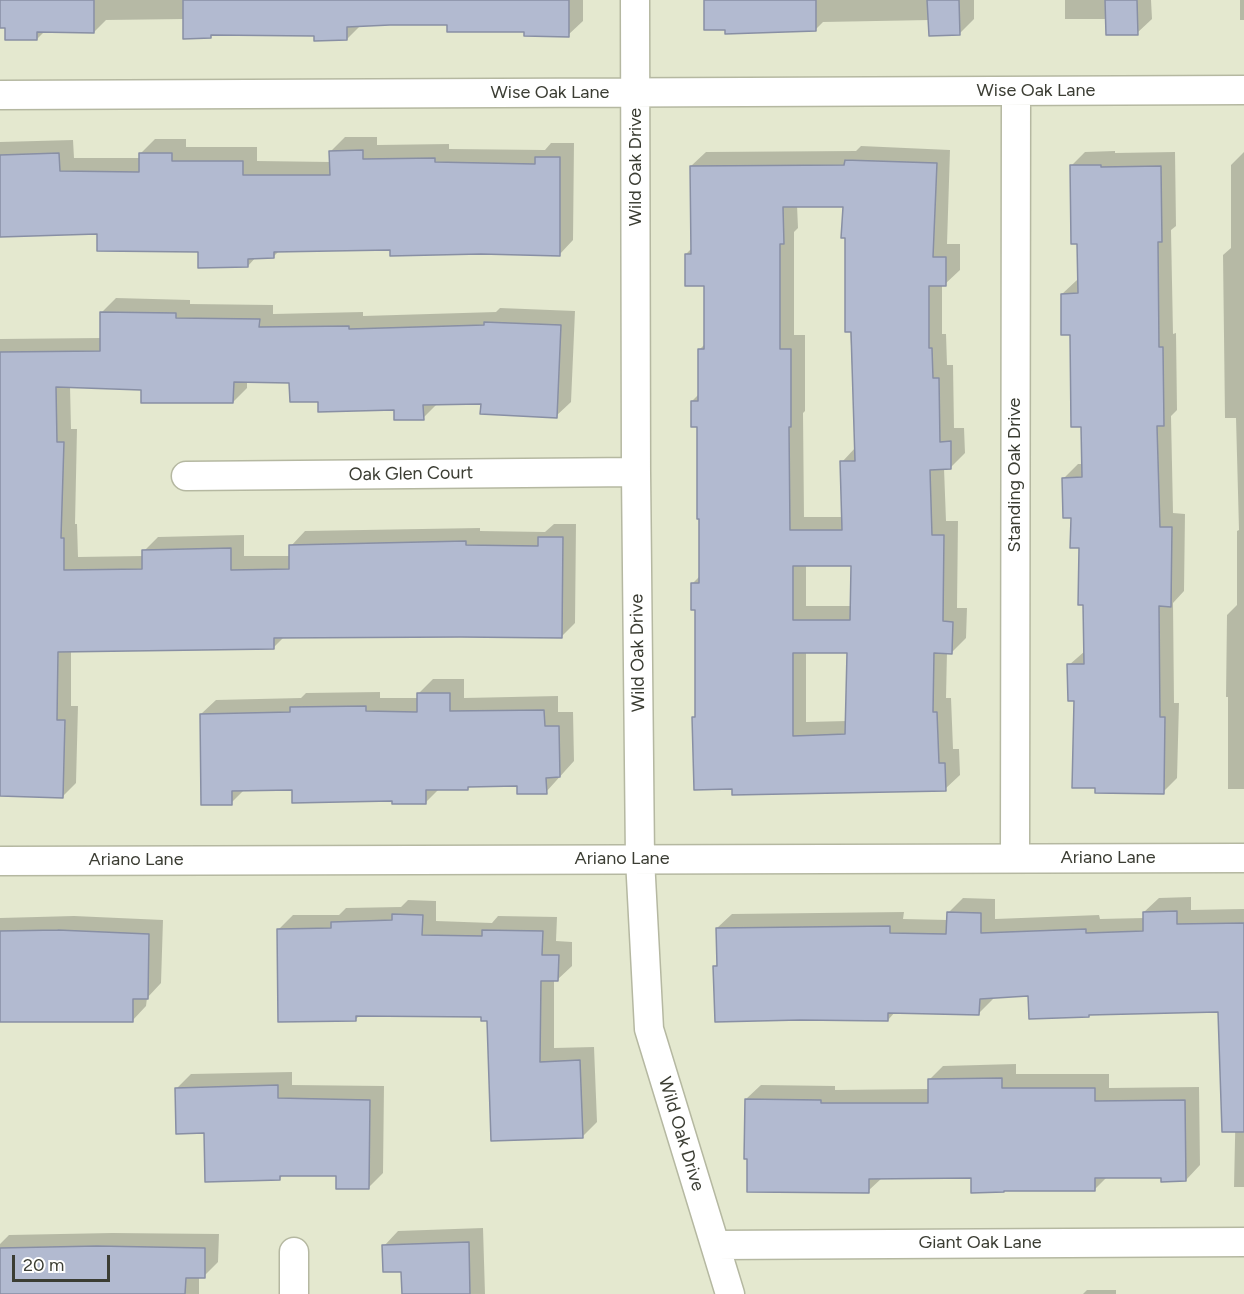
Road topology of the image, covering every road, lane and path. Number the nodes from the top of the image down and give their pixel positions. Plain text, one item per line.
1 (636, 0) edge
2 (1244, 90) edge
3 (1016, 91) junction
4 (636, 93) junction
5 (0, 95) edge
6 (636, 472) junction
7 (186, 476) dead end
8 (1015, 858) junction
9 (1244, 858) edge
10 (640, 859) junction
11 (0, 861) edge
12 (1244, 1242) edge
13 (716, 1245) junction
14 (294, 1252) dead end
15 (294, 1294) edge
16 (730, 1294) edge

1 - 4 street, Wild Oak Drive
2 - 3 street, Wise Oak Lane
3 - 4 street, Wise Oak Lane
3 - 8 street, Standing Oak Drive
4 - 5 street, Wise Oak Lane
4 - 6 street, Wild Oak Drive
6 - 7 street, Oak Glen Court
6 - 10 street, Wild Oak Drive
8 - 9 street, Ariano Lane
8 - 10 street, Ariano Lane
10 - 11 street, Ariano Lane
10 - 13 street, Wild Oak Drive
12 - 13 street, Giant Oak Lane
13 - 16 street, Wild Oak Drive
14 - 15 street

